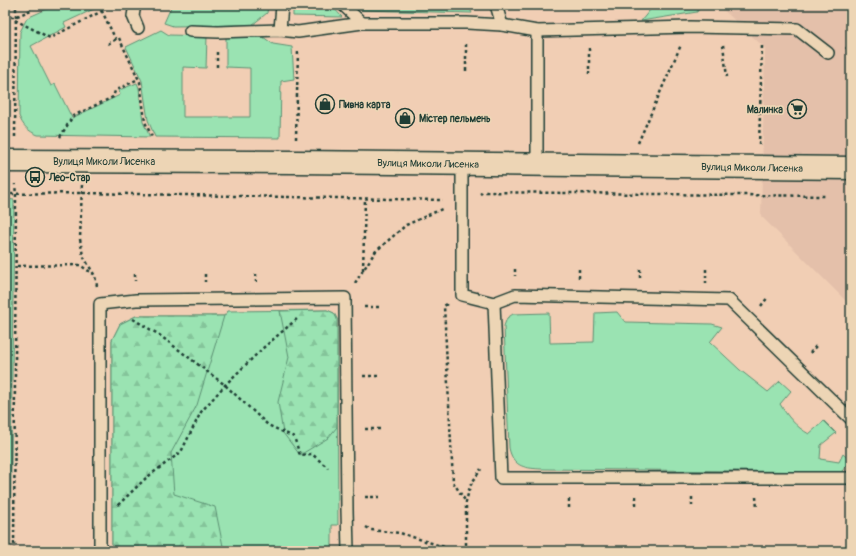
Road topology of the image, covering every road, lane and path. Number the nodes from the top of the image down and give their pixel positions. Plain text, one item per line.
1 (16, 5) edge
2 (99, 5) edge
3 (135, 5) edge
4 (282, 5) edge
5 (343, 5) edge
6 (496, 5) edge
7 (31, 10) dead end
8 (102, 11) junction
9 (5, 17) edge
10 (15, 19) junction
11 (362, 23) junction
12 (466, 23) junction
13 (502, 25) junction
14 (690, 27) junction
15 (721, 27) junction
16 (138, 28) dead end
17 (763, 28) junction
18 (280, 30) junction
19 (588, 30) junction
20 (190, 31) dead end
21 (537, 31) junction
22 (298, 32) junction
23 (828, 53) dead end
24 (466, 71) dead end
25 (589, 74) dead end
26 (727, 77) dead end
27 (138, 79) junction
28 (58, 139) dead end
29 (154, 141) dead end
30 (637, 145) dead end
31 (759, 147) dead end
32 (9, 161) edge
33 (83, 162) junction
34 (296, 162) junction
35 (462, 163) junction
36 (537, 164) junction
37 (851, 168) edge
38 (82, 193) junction
39 (5, 194) edge
40 (16, 195) junction
41 (825, 196) dead end
42 (365, 199) junction
43 (462, 200) junction
44 (17, 266) junction
45 (363, 270) junction
46 (95, 276) junction
47 (462, 295) junction
48 (345, 298) junction
49 (494, 303) junction
50 (100, 304) junction
51 (302, 316) dead end
52 (226, 385) junction
53 (851, 419) edge
54 (500, 450) junction
55 (328, 469) dead end
56 (851, 478) edge
57 (466, 502) junction
58 (347, 510) junction
59 (100, 522) junction
60 (14, 551) edge
61 (100, 551) edge
62 (348, 551) edge
63 (446, 551) edge
64 (466, 551) edge

1 - 10 path
2 - 8 path
3 - 16 lane
4 - 18 lane
5 - 11 lane
6 - 13 lane
7 - 10 path
8 - 10 path
8 - 27 path
9 - 10 path
10 - 32 path
11 - 12 lane
11 - 22 lane
12 - 13 lane
12 - 24 path
13 - 21 lane
14 - 15 lane
14 - 19 lane
14 - 30 path
15 - 17 lane
15 - 26 path
17 - 23 lane
17 - 31 path
18 - 20 lane
18 - 22 lane
19 - 21 lane
19 - 25 path
21 - 36 lane
22 - 34 path
27 - 28 path
27 - 29 path
32 - 33 street, Вулиця Миколи Лисенка
32 - 40 path
33 - 34 street, Вулиця Миколи Лисенка
33 - 38 path
34 - 35 street, Вулиця Миколи Лисенка
35 - 36 street, Вулиця Миколи Лисенка
35 - 43 lane
36 - 37 street, Вулиця Миколи Лисенка
38 - 40 path
38 - 42 path
38 - 46 path
39 - 40 path
40 - 44 path
41 - 43 path
42 - 43 path
42 - 45 path
43 - 45 path
43 - 47 lane
44 - 46 path
44 - 60 path
45 - 48 path
46 - 50 path
47 - 49 lane
47 - 57 path
48 - 50 lane
48 - 58 lane
49 - 53 lane
49 - 54 lane
50 - 52 path
50 - 59 lane
51 - 52 path
52 - 55 path
52 - 59 path
54 - 56 lane
54 - 57 path
57 - 64 path
58 - 62 lane
58 - 63 path
59 - 61 lane

